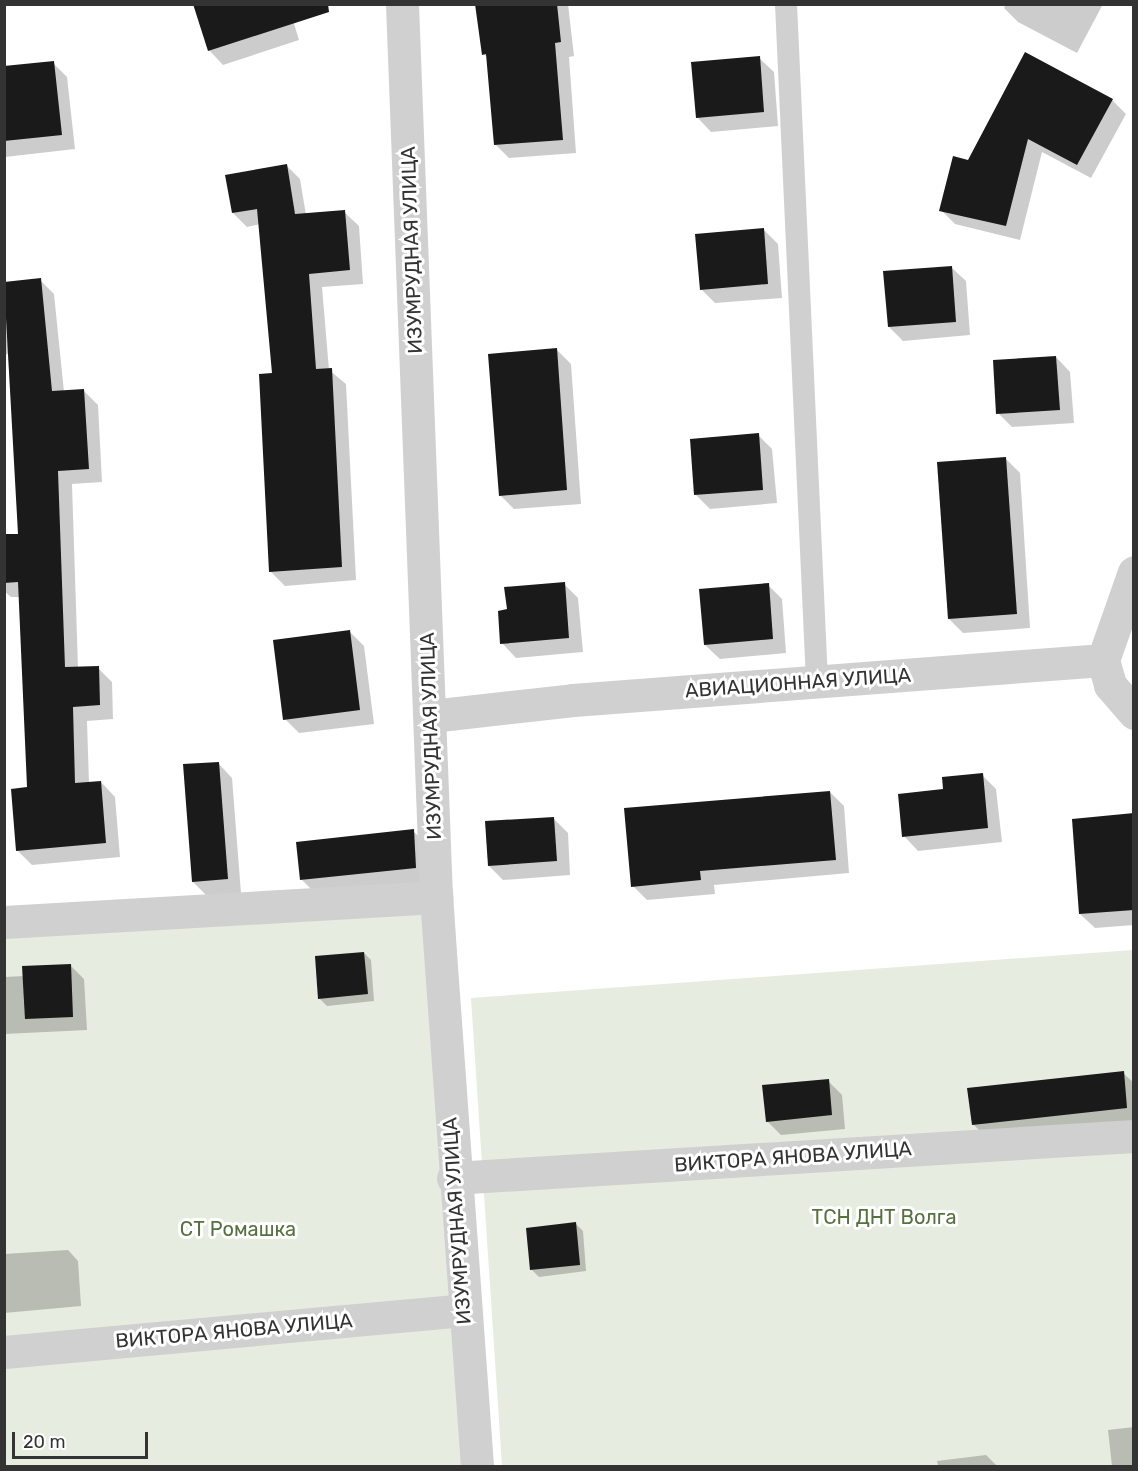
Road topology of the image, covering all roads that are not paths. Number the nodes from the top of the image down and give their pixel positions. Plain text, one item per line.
1 (402, 4) edge
2 (786, 4) edge
3 (1134, 554) edge
4 (1133, 572) edge
5 (1103, 660) junction
6 (817, 682) junction
7 (1134, 713) edge
8 (431, 716) junction
9 (436, 897) junction
10 (4, 922) edge
11 (1134, 1136) edge
12 (453, 1178) junction
13 (464, 1310) junction
14 (4, 1352) edge
15 (477, 1467) edge

1 - 8 street, ИЗУМРУДНАЯ УЛИЦА
2 - 6 lane
3 - 4 street
4 - 5 street
5 - 6 street, АВИАЦИОННАЯ УЛИЦА
5 - 7 street
6 - 8 street, АВИАЦИОННАЯ УЛИЦА
8 - 9 street, ИЗУМРУДНАЯ УЛИЦА
9 - 10 street
9 - 12 street, ИЗУМРУДНАЯ УЛИЦА
11 - 12 street, ВИКТОРА ЯНОВА УЛИЦА
12 - 13 street, ИЗУМРУДНАЯ УЛИЦА
13 - 14 street, ВИКТОРА ЯНОВА УЛИЦА
13 - 15 street, ИЗУМРУДНАЯ УЛИЦА

